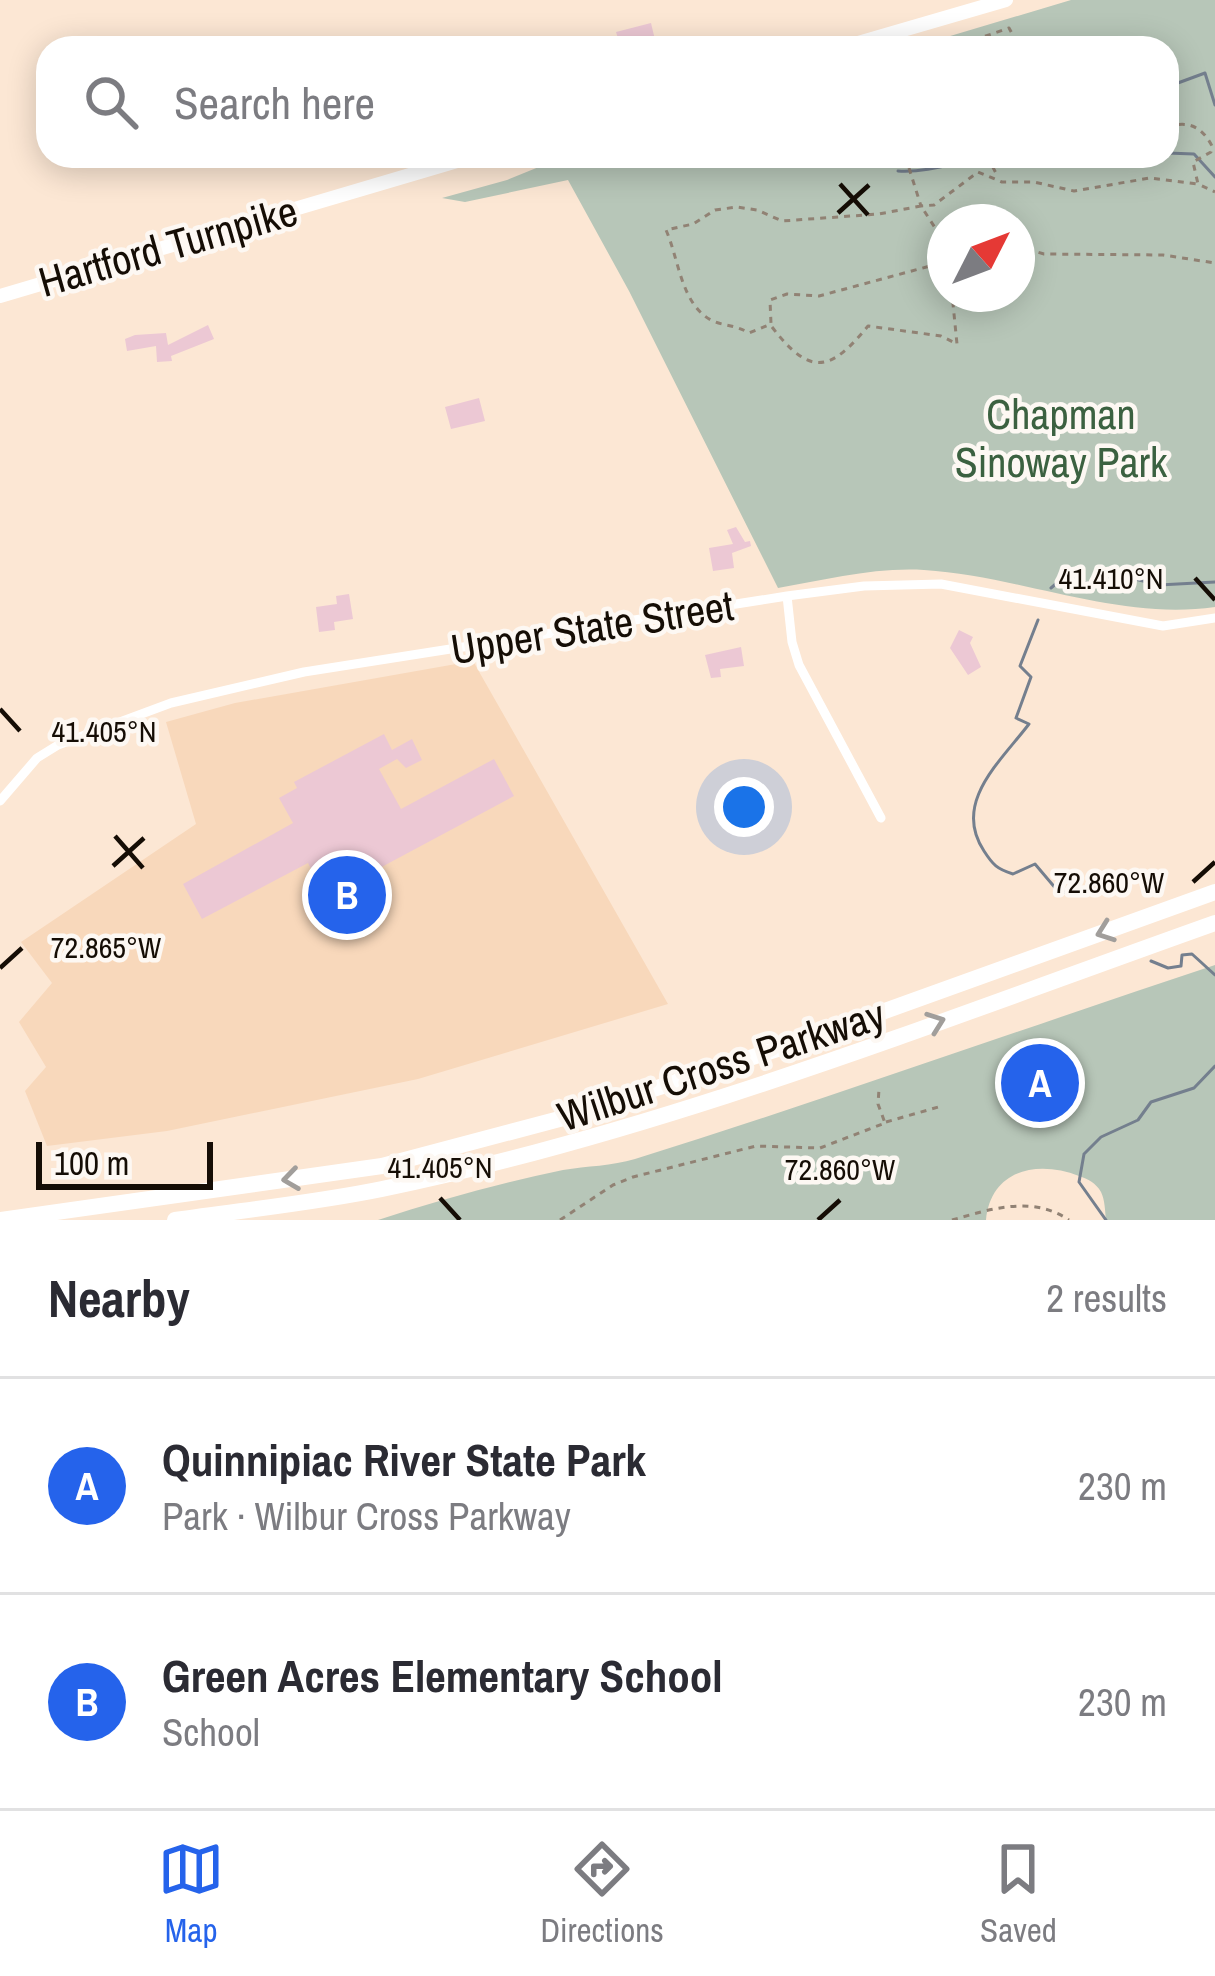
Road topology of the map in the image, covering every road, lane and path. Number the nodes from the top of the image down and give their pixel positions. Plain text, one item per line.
1 (1006, 0) edge
2 (882, 36) edge
3 (985, 36) edge
4 (1013, 36) edge
5 (1179, 123) edge
6 (433, 168) edge
7 (909, 168) edge
8 (993, 168) edge
9 (998, 180) junction
10 (1198, 184) junction
11 (1215, 193) edge
12 (921, 206) junction
13 (927, 216) edge
14 (1035, 251) edge
15 (1215, 263) edge
16 (927, 266) edge
17 (0, 296) edge
18 (954, 312) edge
19 (771, 324) junction
20 (787, 596) junction
21 (1215, 618) edge
22 (0, 801) edge
23 (881, 818) dead end
24 (1215, 892) edge
25 (1215, 923) edge
26 (879, 1089) dead end
27 (942, 1106) dead end
28 (885, 1123) junction
29 (0, 1220) edge
30 (175, 1220) edge
31 (560, 1220) edge
32 (952, 1220) edge
33 (1069, 1220) edge

1 - 2 main road
3 - 4 path
5 - 10 path
6 - 17 main road, Hartford Turnpike
7 - 12 path
8 - 9 path
9 - 10 path
9 - 12 path
10 - 11 path
12 - 13 path
12 - 19 path
14 - 15 path
16 - 19 path
18 - 19 path
20 - 21 street, Upper State Street
20 - 22 street, Upper State Street
20 - 23 street
24 -> 29 highway, Wilbur Cross Parkway
30 -> 25 highway, Wilbur Cross Parkway
26 - 28 path
27 - 28 path
28 - 31 path
32 - 33 path

